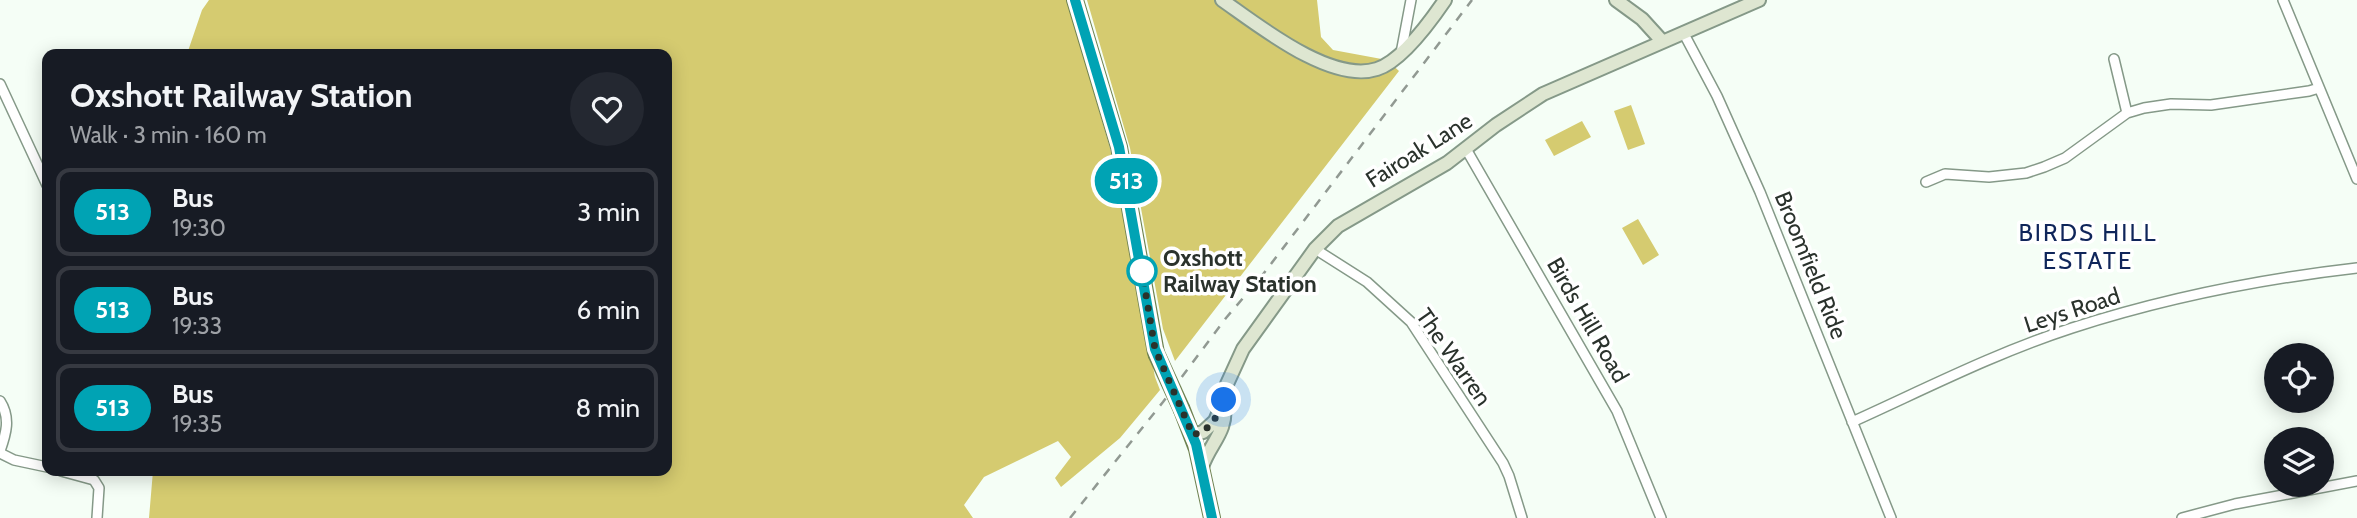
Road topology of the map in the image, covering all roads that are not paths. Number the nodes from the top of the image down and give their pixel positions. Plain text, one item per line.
1 (1075, 0) edge
2 (1222, 0) edge
3 (1411, 0) edge
4 (1445, 0) edge
5 (1616, 0) edge
6 (1759, 0) edge
7 (2283, 0) edge
8 (1683, 33) junction
9 (1662, 41) junction
10 (1401, 55) junction
11 (2114, 59) dead end
12 (0, 84) edge
13 (2319, 88) junction
14 (2127, 113) junction
15 (1466, 149) junction
16 (42, 174) edge
17 (2357, 179) edge
18 (1926, 182) dead end
19 (1315, 249) junction
20 (2357, 268) edge
21 (1224, 400) junction
22 (0, 401) edge
23 (1852, 422) junction
24 (1193, 435) junction
25 (0, 452) edge
26 (42, 466) edge
27 (1202, 467) junction
28 (79, 476) edge
29 (2357, 481) edge
30 (97, 518) edge
31 (1212, 518) edge
32 (1522, 518) edge
33 (1661, 518) edge
34 (1891, 518) edge
35 (2182, 518) edge

1 - 24 main road, bridge
2 - 10 main road
3 - 10 street
4 - 10 main road
5 - 9 main road
6 - 8 main road, Fairoak Lane
7 - 13 street
8 - 9 main road, Fairoak Lane
8 - 23 street, Broomfield Ride
9 - 15 main road, Fairoak Lane
11 - 14 street
12 - 16 street
13 - 14 street
13 - 17 street
14 - 18 street
15 - 19 main road, Fairoak Lane
15 - 33 street, Birds Hill Road
19 - 21 main road, Fairoak Lane
19 - 32 street, The Warren
20 - 23 street, Leys Road
21 - 24 main road, Fairoak Lane
21 - 27 main road
22 - 25 street
23 - 34 street, Broomfield Ride
24 - 27 main road
25 - 26 street
27 - 31 main road
28 - 30 street
29 - 35 street

